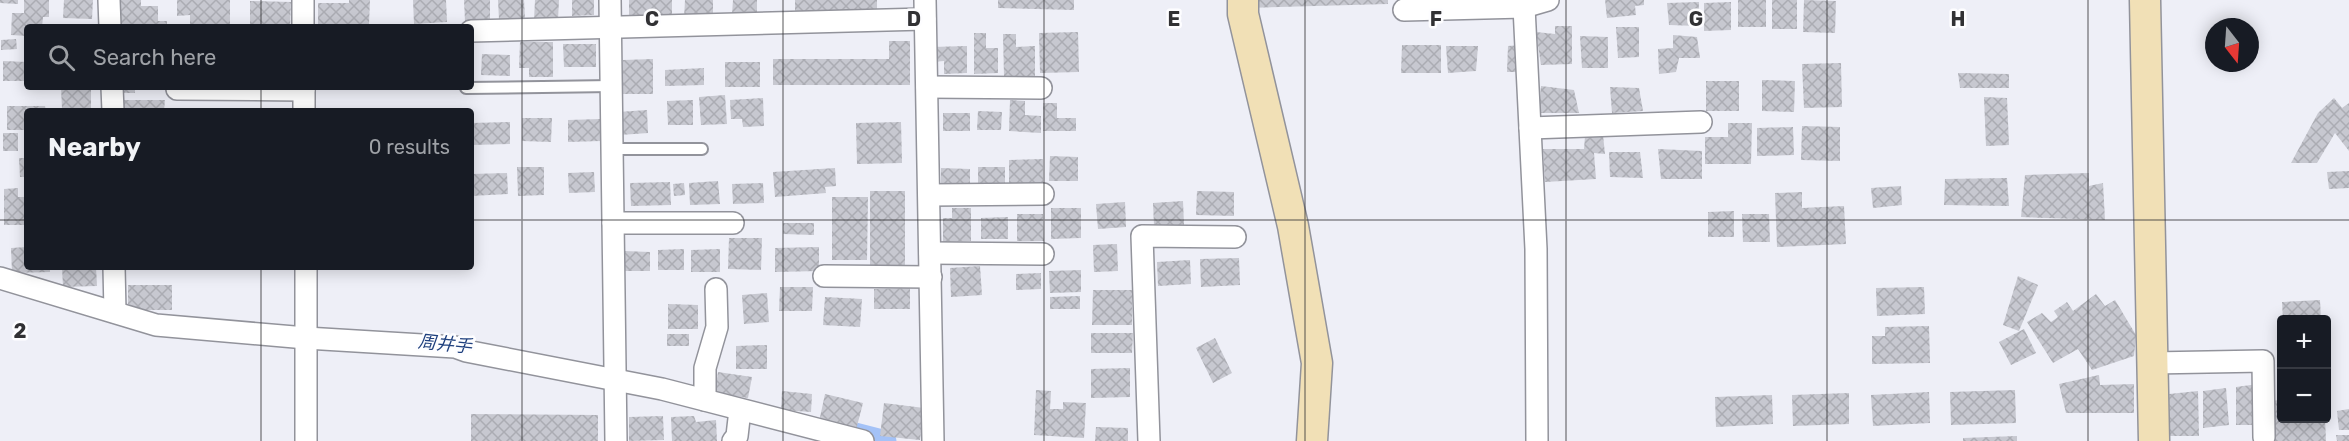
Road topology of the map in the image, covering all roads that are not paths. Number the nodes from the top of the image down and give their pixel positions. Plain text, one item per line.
1 (109, 0) edge
2 (303, 0) edge
3 (610, 0) edge
4 (1243, 0) edge
5 (1548, 0) edge
6 (2145, 0) edge
7 (1521, 3) edge
8 (925, 9) edge
9 (1404, 10) dead end
10 (110, 24) edge
11 (303, 24) edge
12 (612, 27) junction
13 (474, 31) edge
14 (612, 86) junction
15 (927, 87) junction
16 (474, 88) edge
17 (1041, 88) dead end
18 (112, 90) edge
19 (304, 90) edge
20 (113, 108) edge
21 (304, 108) edge
22 (1701, 122) dead end
23 (1530, 128) junction
24 (613, 149) junction
25 (702, 149) dead end
26 (1043, 194) dead end
27 (929, 195) junction
28 (613, 223) junction
29 (733, 223) dead end
30 (1235, 237) dead end
31 (930, 253) junction
32 (1042, 254) dead end
33 (114, 270) edge
34 (306, 270) edge
35 (824, 276) dead end
36 (930, 277) junction
37 (0, 278) edge
38 (716, 289) dead end
39 (115, 312) junction
40 (306, 338) junction
41 (2152, 363) junction
42 (614, 380) junction
43 (705, 400) junction
44 (740, 410) junction
45 (787, 431) edge
46 (2264, 437) dead end
47 (306, 441) edge
48 (616, 441) edge
49 (733, 441) edge
50 (863, 441) edge
51 (933, 441) edge
52 (1149, 441) edge
53 (1312, 441) edge
54 (1537, 441) edge
55 (2154, 441) edge

1 - 10 street
2 - 11 street
3 - 12 street
4 - 53 street
5 - 7 street
6 - 41 street
7 - 9 street
7 - 23 street
8 - 12 street
8 - 15 street
12 - 13 street
12 - 14 street
14 - 16 lane
14 - 24 street
15 - 17 street
15 - 27 street
18 - 20 street
19 - 21 street
22 - 23 street
23 - 54 street
24 - 25 lane
24 - 28 street
26 - 27 street
27 - 31 street
28 - 29 street
28 - 42 street
30 - 52 street
31 - 32 street
31 - 36 street
33 - 39 street
34 - 40 street
35 - 36 street
36 - 51 street
37 - 39 street
38 - 43 street
39 - 40 street
40 - 42 street
40 - 47 street
41 - 46 street
41 - 55 street
42 - 43 street
42 - 48 street
43 - 44 street
44 - 45 street
44 - 49 street
45 - 50 street

